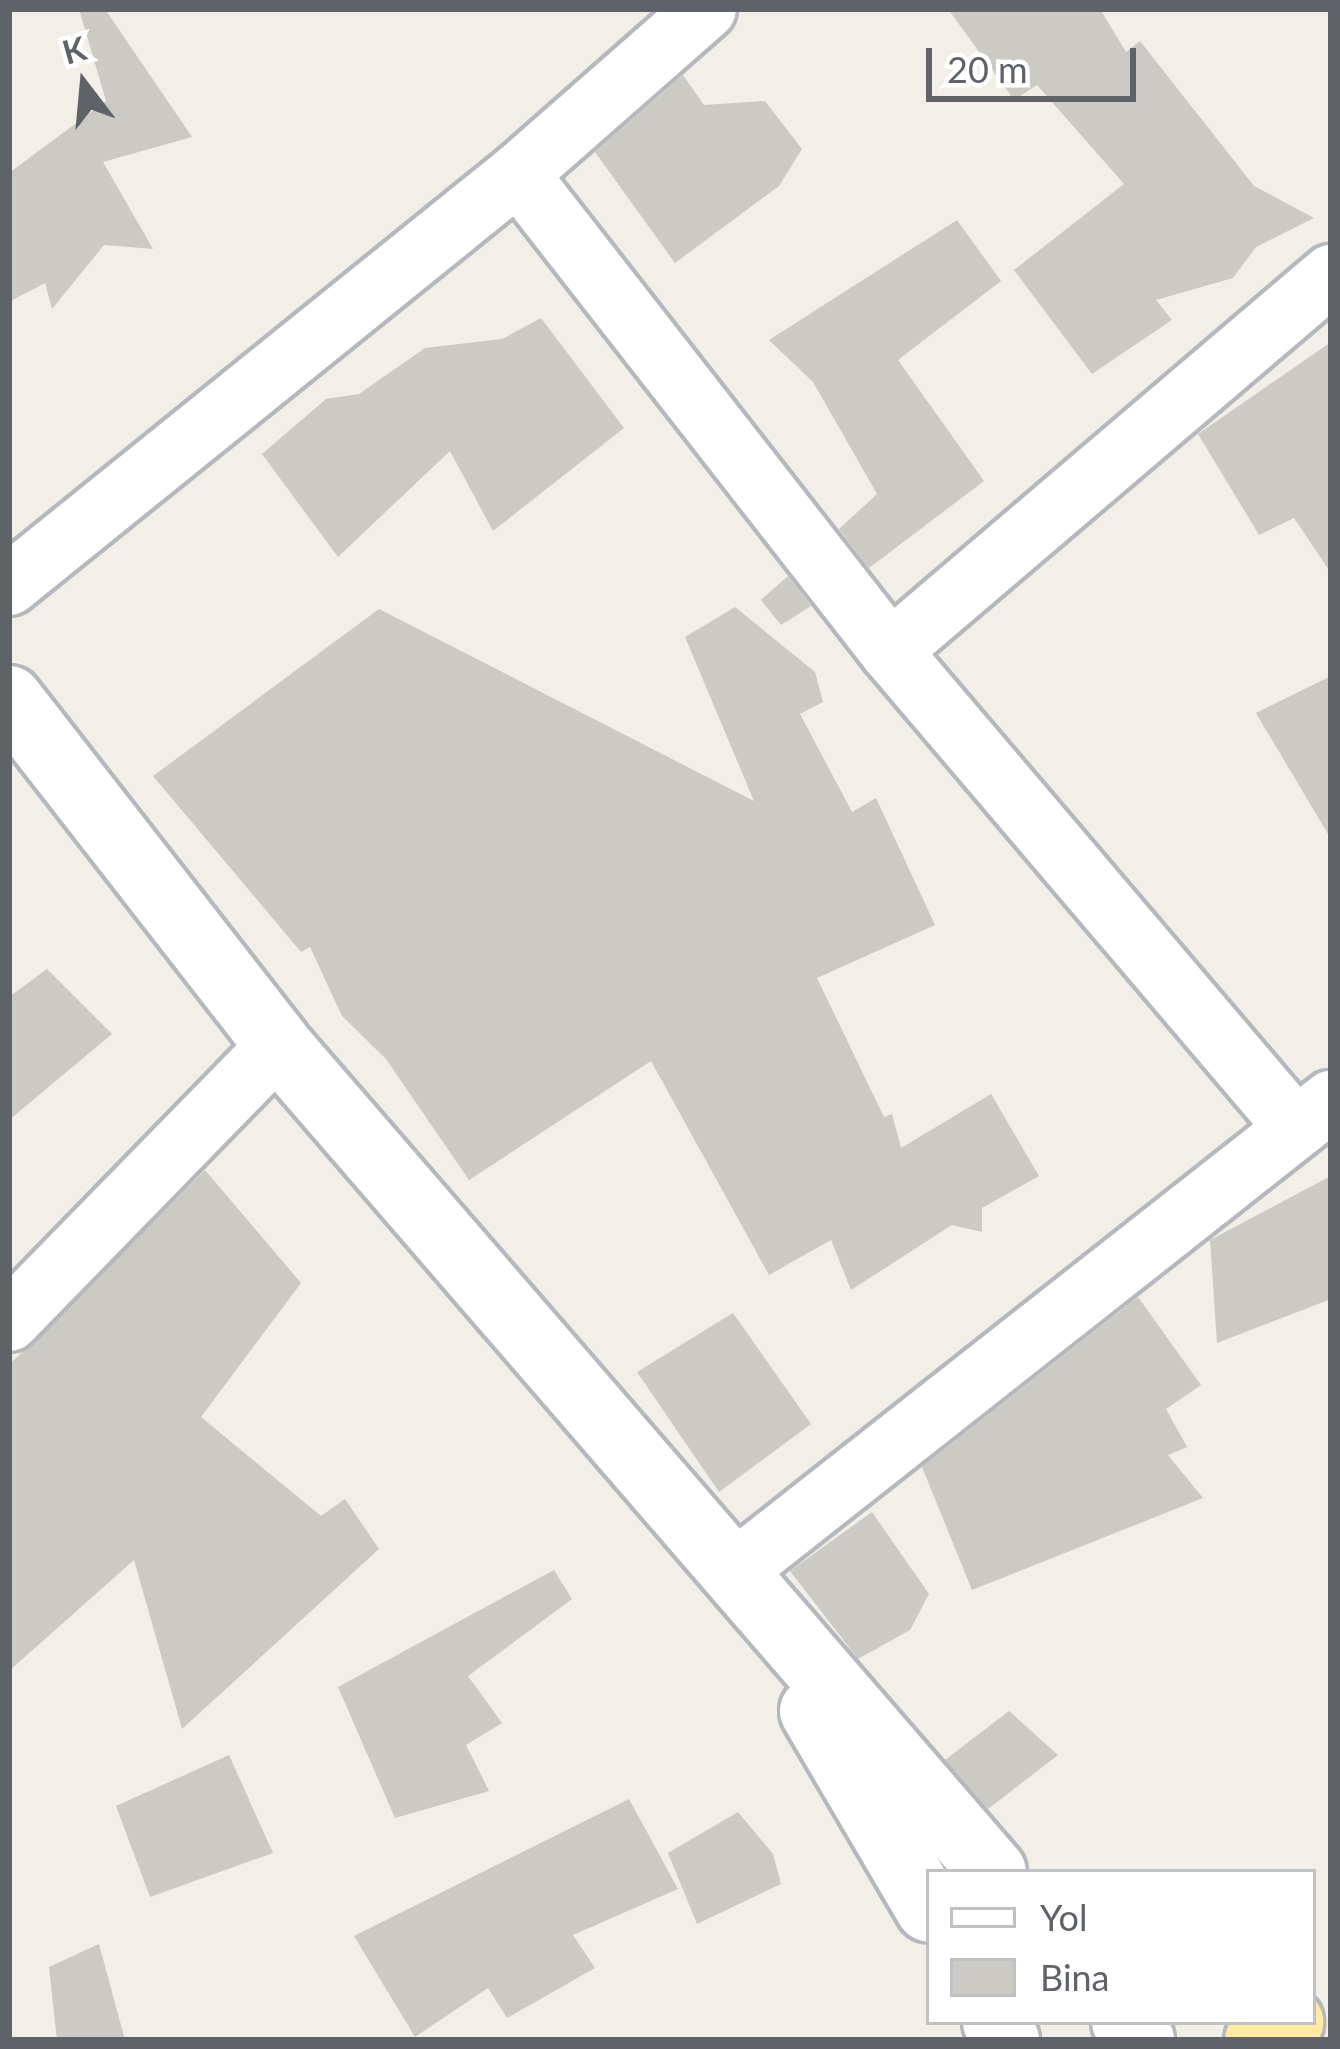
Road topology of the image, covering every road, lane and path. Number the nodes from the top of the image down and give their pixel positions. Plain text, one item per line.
1 (706, 9) edge
2 (518, 174) junction
3 (1331, 275) edge
4 (9, 585) edge
5 (890, 651) junction
6 (9, 700) edge
7 (278, 1045) junction
8 (1313, 1114) edge
9 (9, 1321) edge
10 (732, 1574) junction
11 (991, 1869) edge
12 (926, 1904) edge
13 (1285, 2025) edge
14 (1258, 2040) edge

1 - 2 street
2 - 4 street
2 - 5 street
3 - 5 street
5 - 8 street
6 - 7 street
7 - 9 street
7 - 10 street
8 - 10 street
10 - 11 street
10 - 12 street
13 - 14 highway

